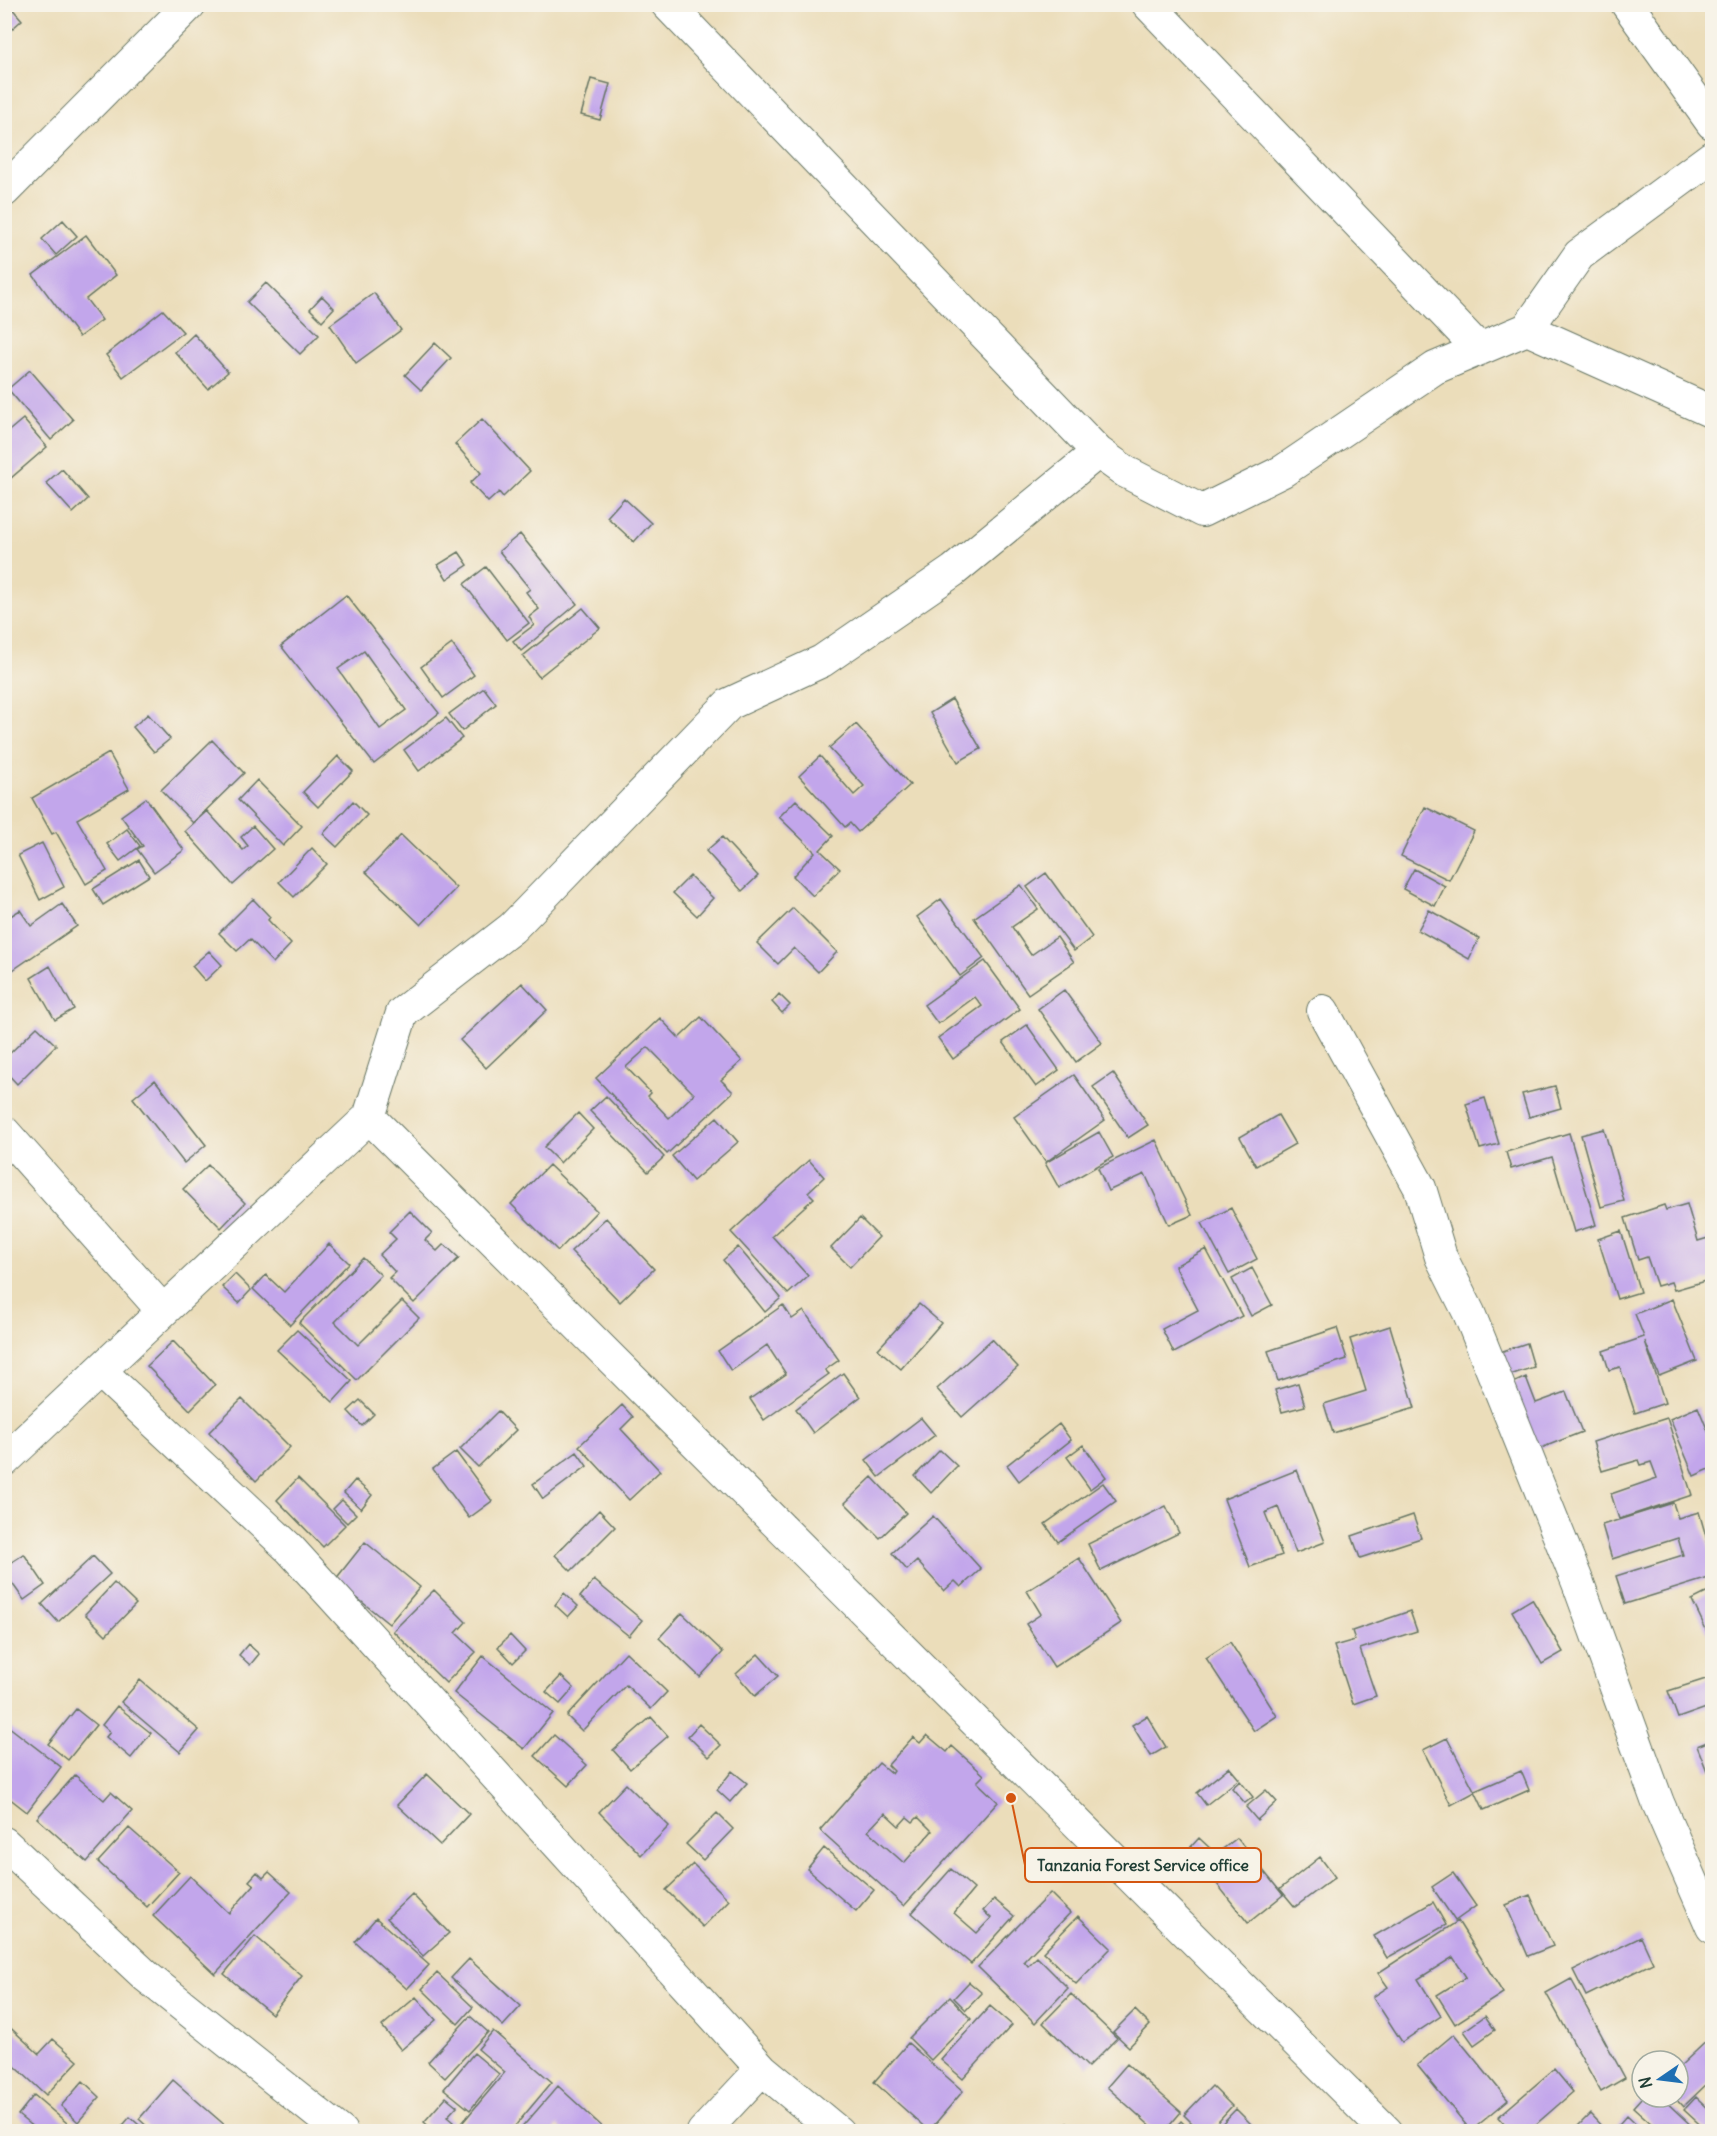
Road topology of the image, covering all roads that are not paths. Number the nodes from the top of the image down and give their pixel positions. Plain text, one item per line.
1 (190, 4) edge
2 (667, 4) edge
3 (1148, 4) edge
4 (1627, 4) edge
5 (1713, 123) edge
6 (1713, 157) edge
7 (4, 190) edge
8 (1527, 330) junction
9 (1479, 349) junction
10 (1713, 412) edge
11 (1098, 452) junction
12 (1323, 1011) dead end
13 (369, 1117) junction
14 (4, 1132) edge
15 (163, 1311) junction
16 (100, 1371) junction
17 (4, 1461) edge
18 (4, 1843) edge
19 (1713, 1927) edge
20 (762, 2069) junction
21 (341, 2132) edge
22 (703, 2132) edge
23 (838, 2132) edge
24 (1387, 2132) edge

1 - 7 street
2 - 11 street
3 - 9 street
4 - 5 street
6 - 8 street
8 - 9 street
8 - 10 street
9 - 11 street
11 - 13 street
12 - 19 street
13 - 15 street
13 - 24 street
14 - 15 street
15 - 16 street
16 - 17 street
16 - 20 street
18 - 21 street
20 - 22 street
20 - 23 street

